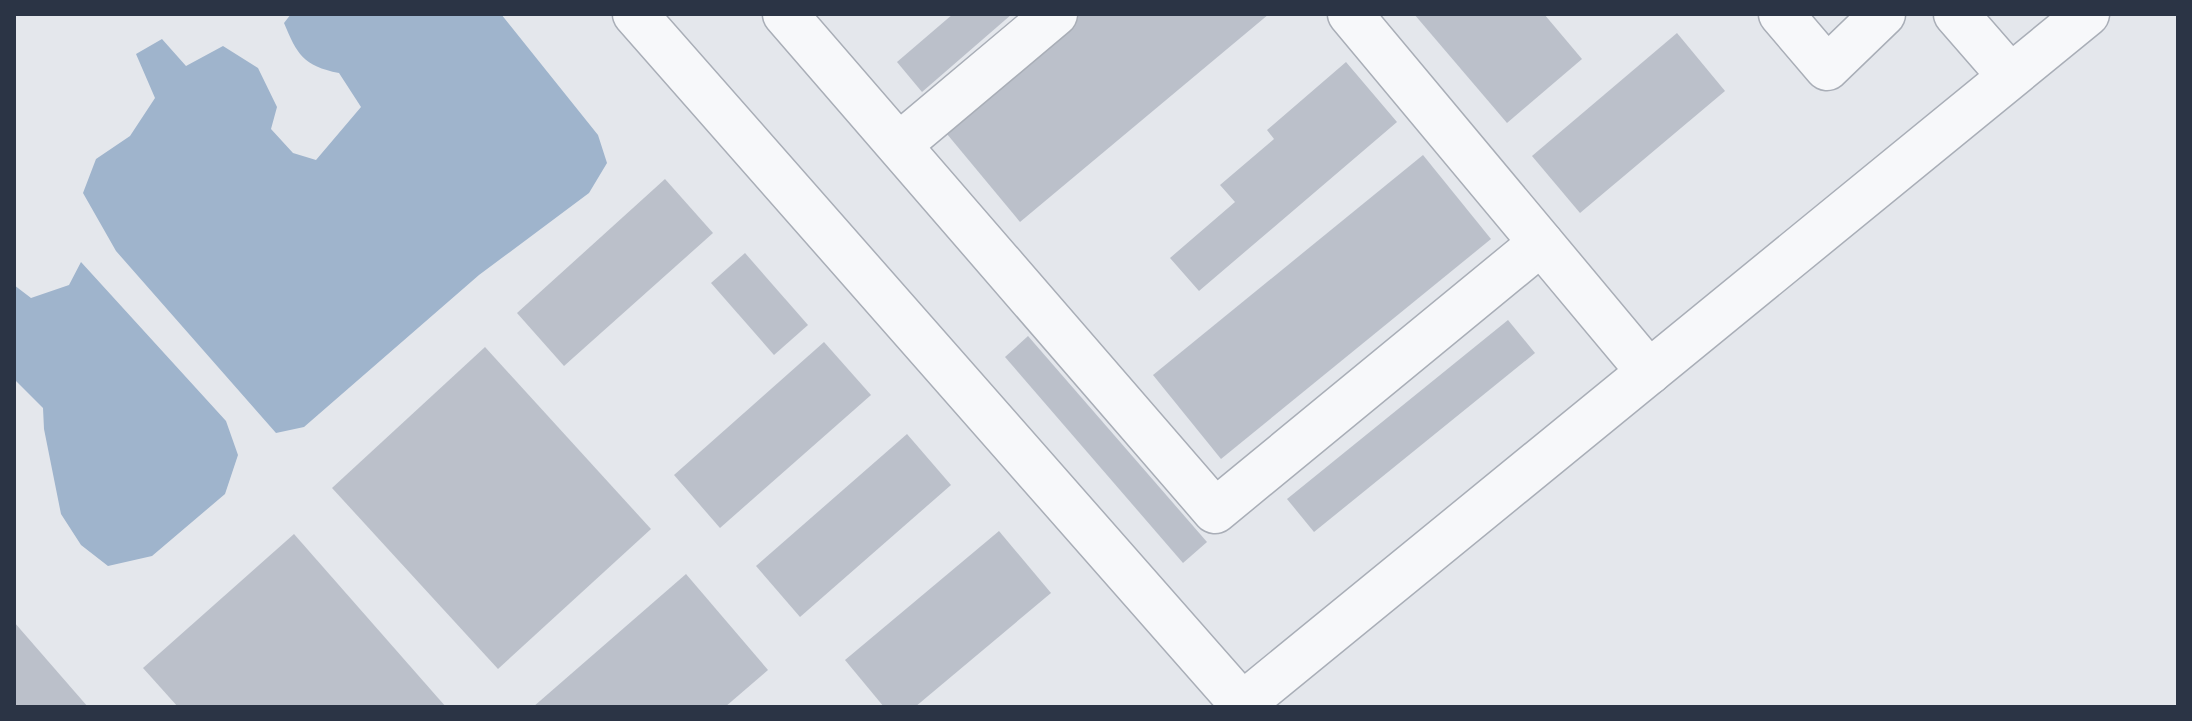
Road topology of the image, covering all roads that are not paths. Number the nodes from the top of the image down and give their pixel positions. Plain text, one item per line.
1 (635, 14) edge
2 (1055, 14) edge
3 (1350, 14) edge
4 (1781, 14) edge
5 (1883, 14) edge
6 (1956, 14) edge
7 (2087, 14) edge
8 (790, 16) edge
9 (2010, 76) junction
10 (899, 145) junction
11 (1541, 243) junction
12 (1649, 372) junction
13 (1240, 706) edge

1 - 13 street
2 - 10 street
3 - 11 street
4 - 5 street
6 - 9 street
7 - 9 street
8 - 10 street
9 - 12 street
10 - 11 street
11 - 12 street
12 - 13 street

